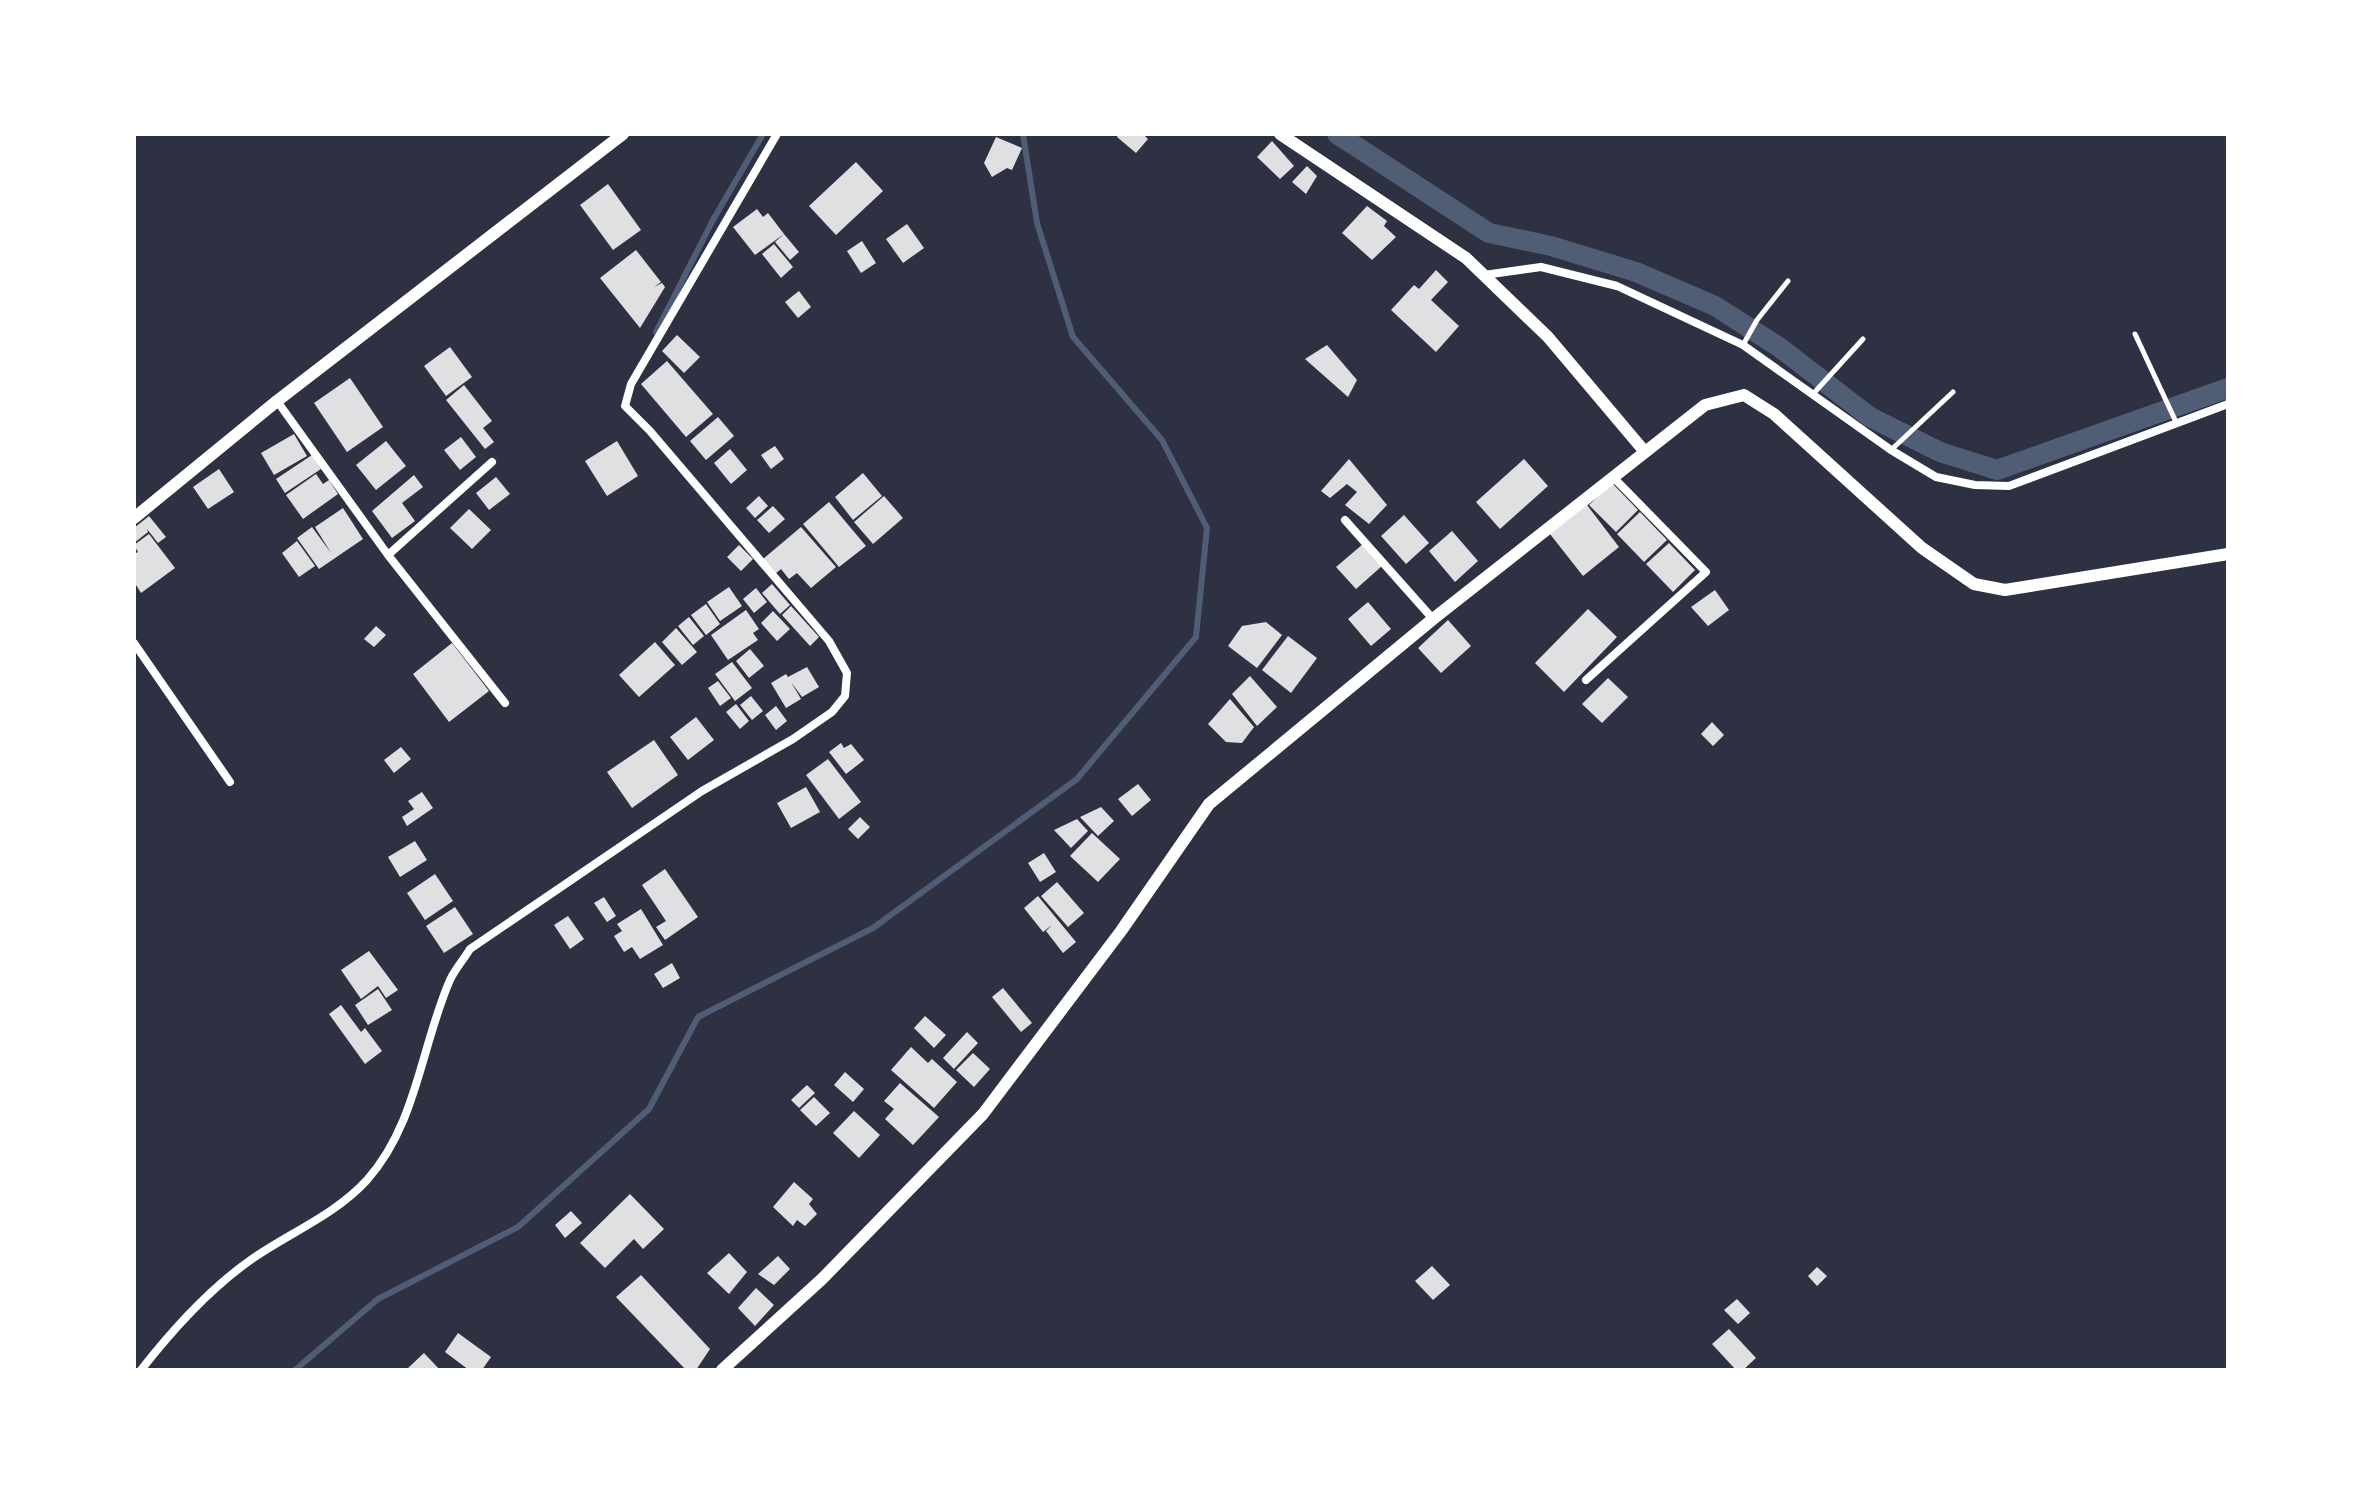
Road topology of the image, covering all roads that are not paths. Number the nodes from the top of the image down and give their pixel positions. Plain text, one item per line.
1 (623, 134) edge
2 (777, 134) edge
3 (1280, 134) edge
4 (1484, 275) junction
5 (1788, 281) dead end
6 (2135, 334) dead end
7 (1863, 339) dead end
8 (1745, 341) junction
9 (1814, 392) junction
10 (1953, 392) dead end
11 (277, 401) junction
12 (2228, 404) edge
13 (2177, 423) junction
14 (1894, 447) junction
15 (1645, 452) junction
16 (492, 462) dead end
17 (1613, 477) junction
18 (134, 518) edge
19 (1345, 520) dead end
20 (2228, 554) edge
21 (388, 555) junction
22 (1433, 619) junction
23 (134, 643) edge
24 (1586, 680) dead end
25 (505, 703) dead end
26 (230, 782) dead end
27 (141, 1370) edge
28 (722, 1370) edge

1 - 11 street
2 - 27 street
3 - 4 street
4 - 8 street
4 - 15 street
5 - 8 lane
6 - 13 lane
7 - 9 lane
8 - 9 street
9 - 14 street
10 - 14 lane
11 - 18 street
11 - 21 street
12 - 13 street
13 - 14 street
15 - 17 street
15 - 20 street
16 - 21 street
17 - 22 street
17 - 24 street
19 - 22 street
21 - 25 street
22 - 28 street
23 - 26 street

